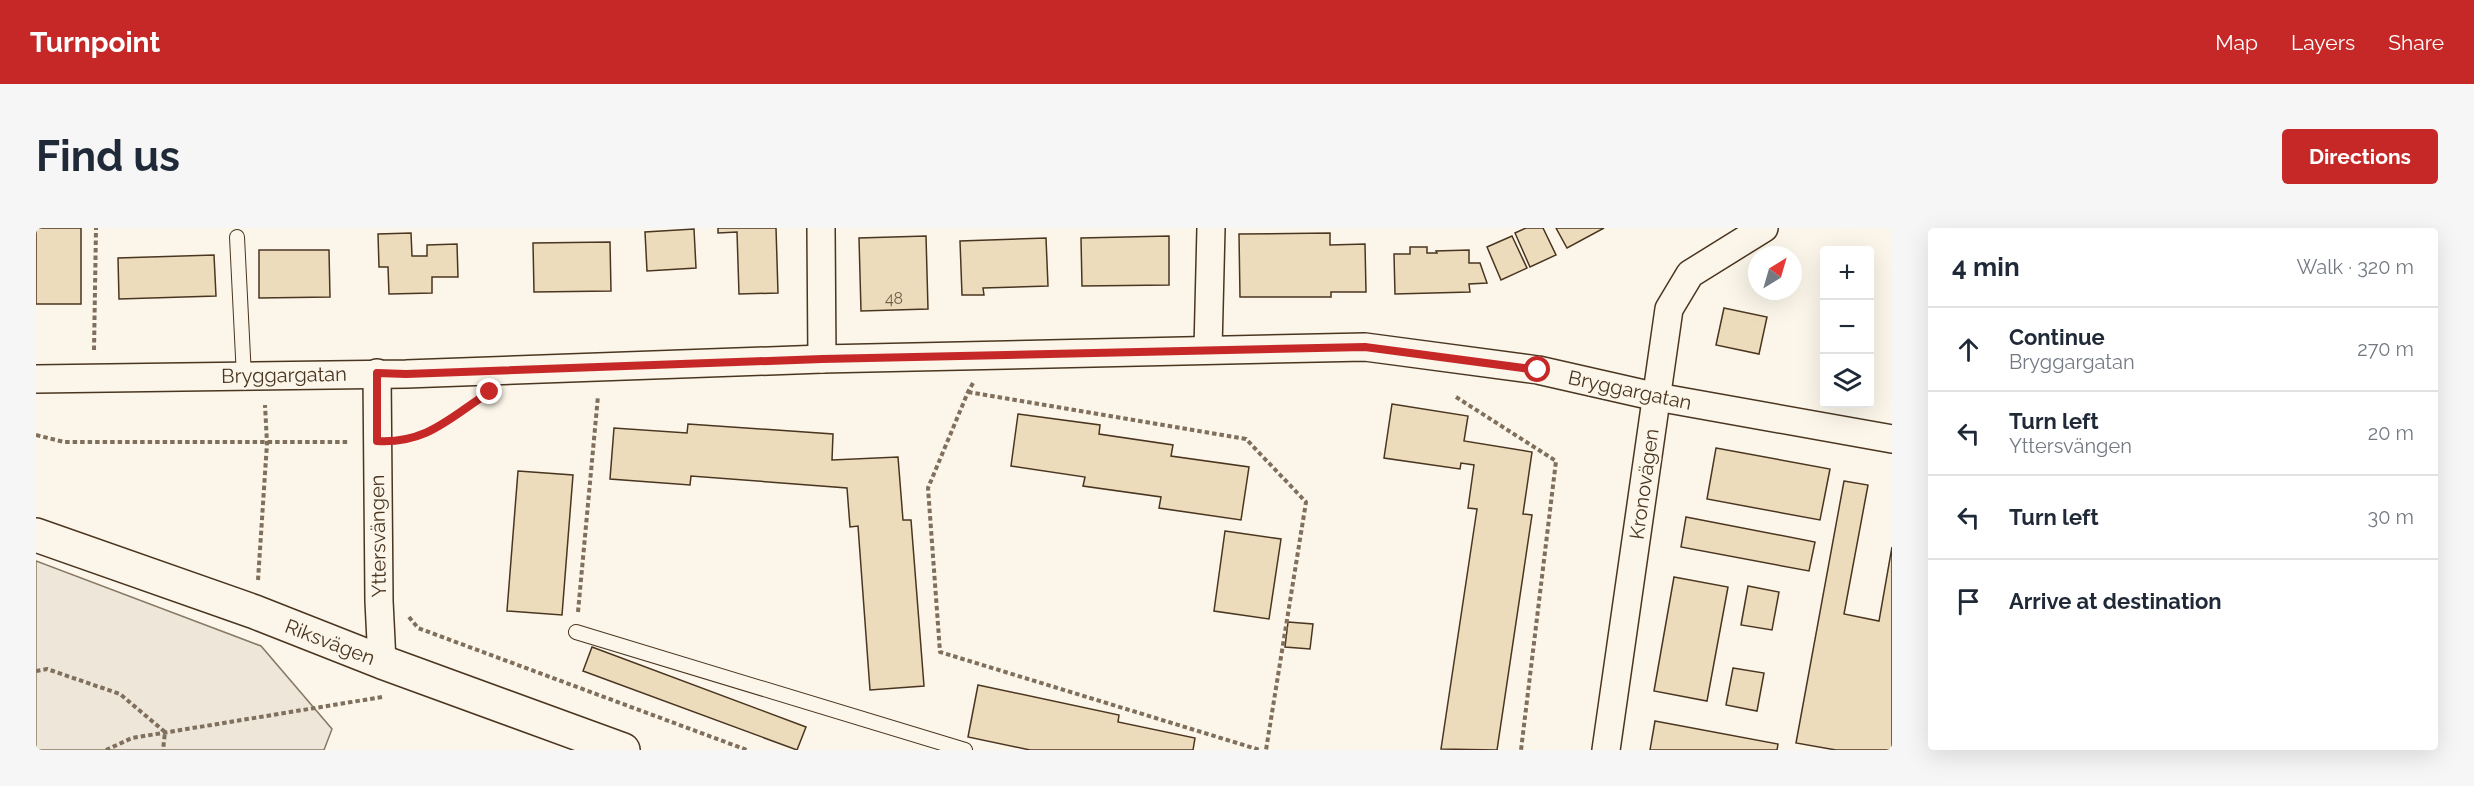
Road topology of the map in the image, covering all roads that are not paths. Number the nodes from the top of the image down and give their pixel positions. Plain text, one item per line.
1 (821, 228) edge
2 (1211, 228) edge
3 (1764, 228) edge
4 (237, 237) dead end
5 (1208, 349) junction
6 (822, 359) junction
7 (377, 373) junction
8 (254, 377) junction
9 (36, 379) edge
10 (1657, 397) junction
11 (1892, 439) edge
12 (36, 535) edge
13 (576, 632) road end
14 (382, 662) junction
15 (623, 750) edge
16 (965, 750) edge
17 (1606, 750) edge

1 - 6 street
2 - 5 street
3 - 10 street, Kronovägen
4 - 8 lane
5 - 6 street, Bryggargatan
5 - 10 street, Bryggargatan
6 - 7 street, Bryggargatan
7 - 8 street, Bryggargatan
7 - 14 street, Yttersvängen
8 - 9 street, Bryggargatan
10 - 11 street, Bryggargatan
10 - 17 street, Kronovägen
12 - 14 street, Riksvägen
13 - 16 lane
14 - 15 street, Riksvägen

